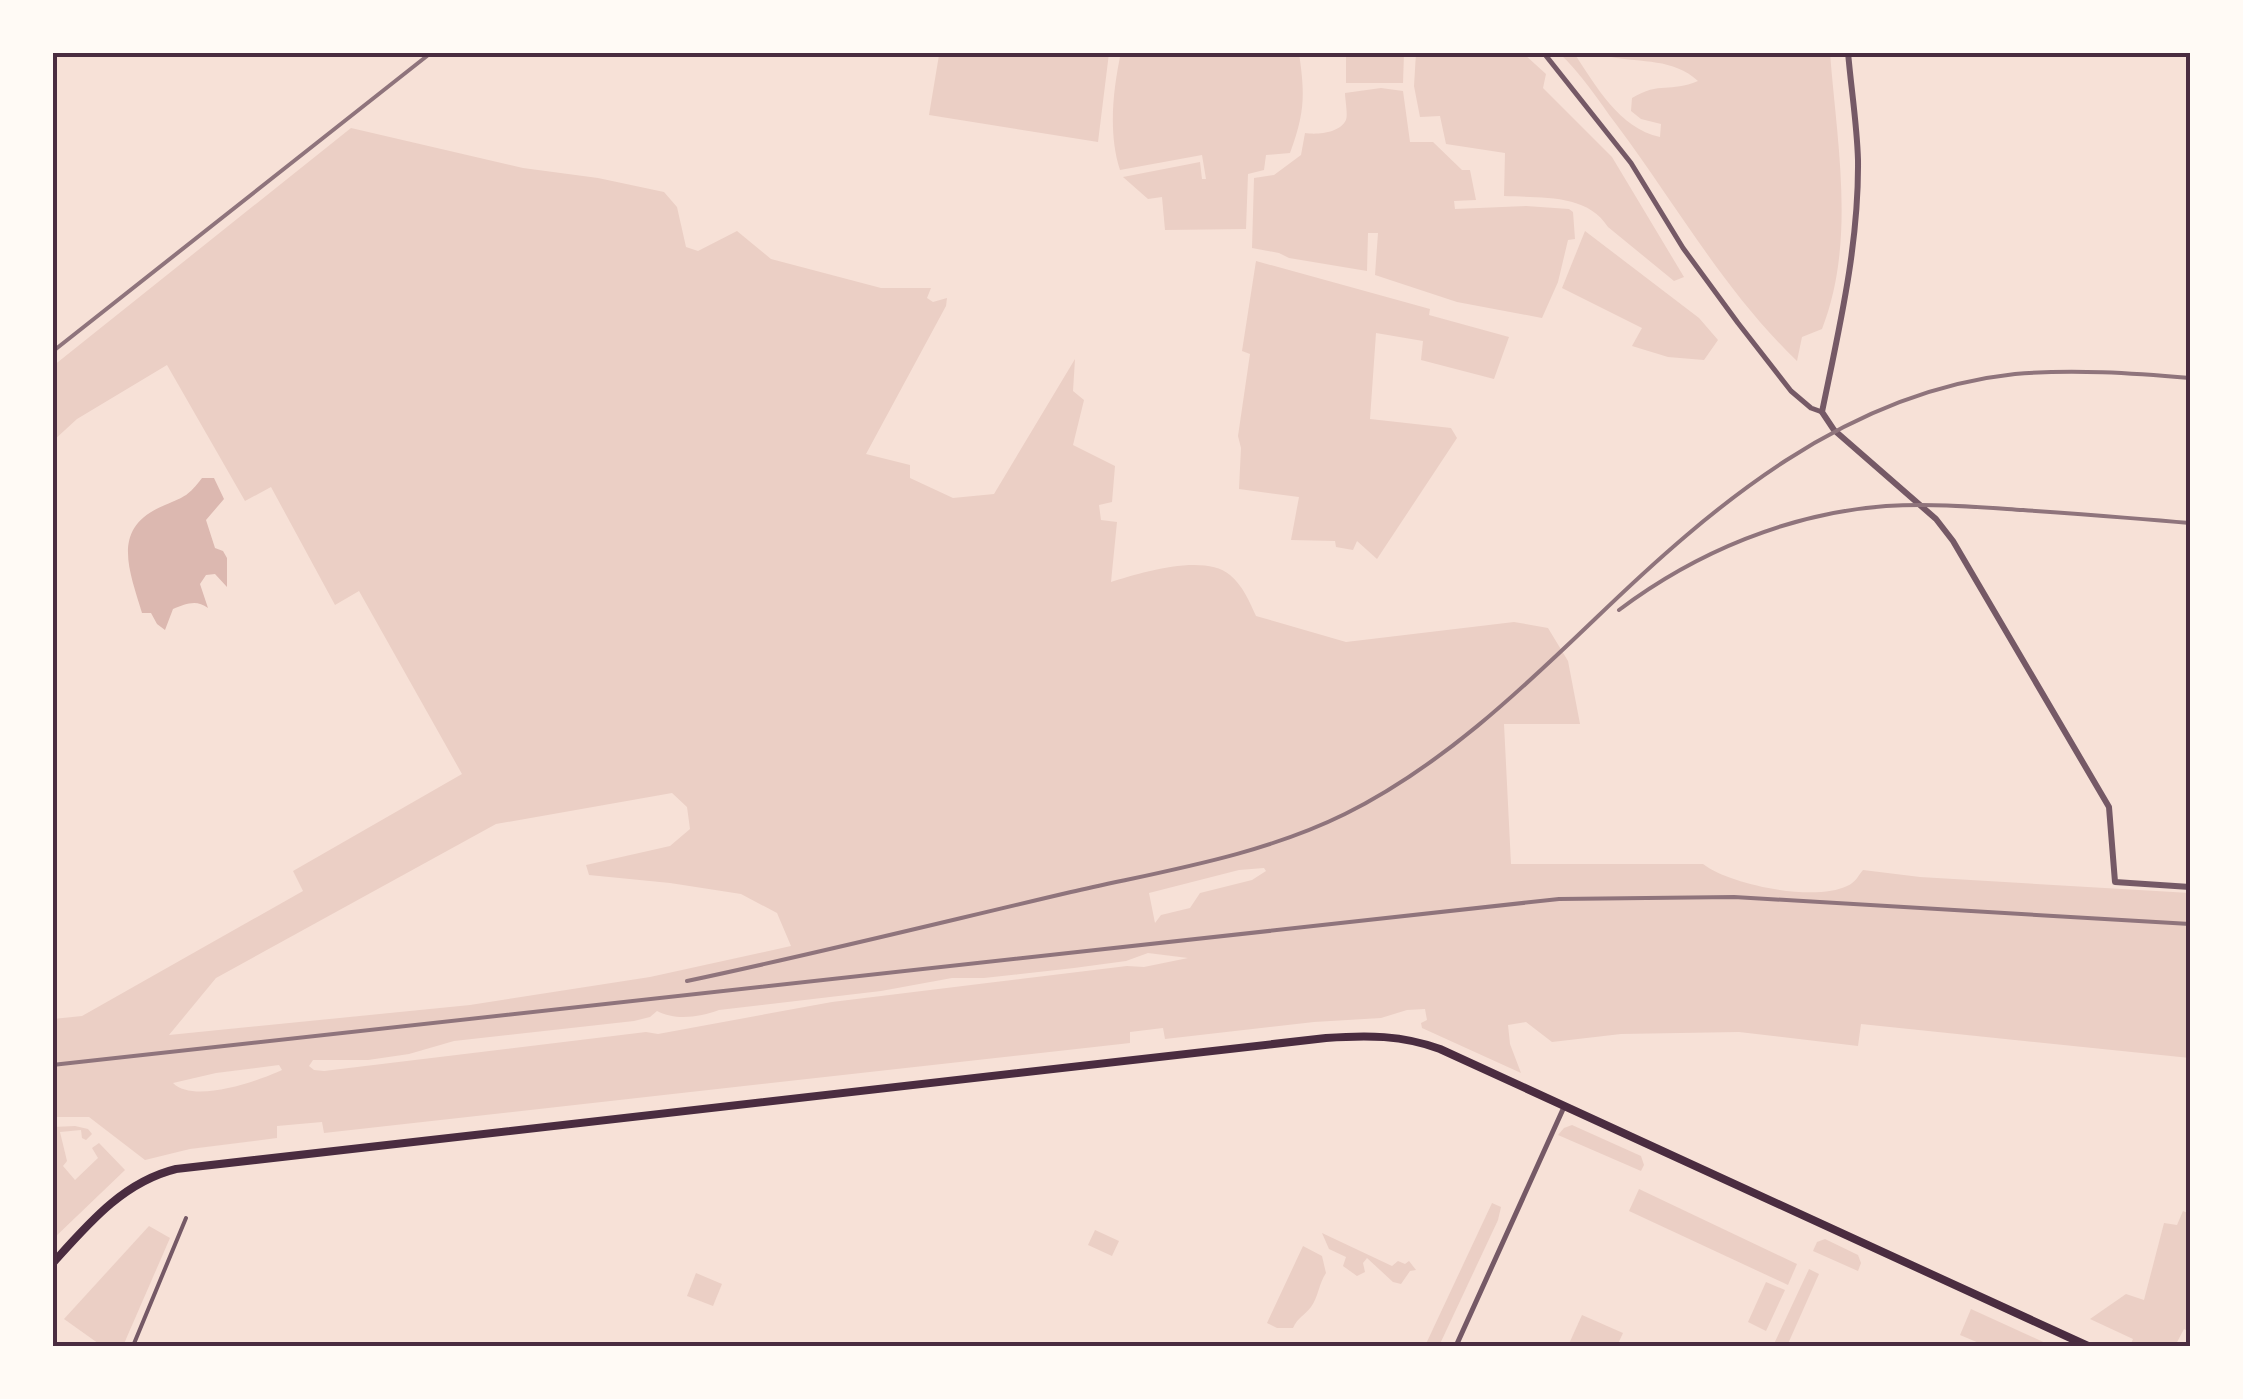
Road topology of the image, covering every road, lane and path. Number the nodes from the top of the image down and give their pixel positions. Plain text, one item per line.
1 (1542, 52) edge
2 (1848, 52) edge
3 (1822, 412) junction
4 (2190, 886) edge
5 (1564, 1107) junction
6 (186, 1218) dead end
7 (52, 1264) edge
8 (132, 1346) edge
9 (1456, 1346) edge
10 (2088, 1346) edge

1 - 3 street
2 - 3 street
3 - 4 street
5 - 7 main road
5 - 9 street
5 - 10 main road
6 - 8 street

